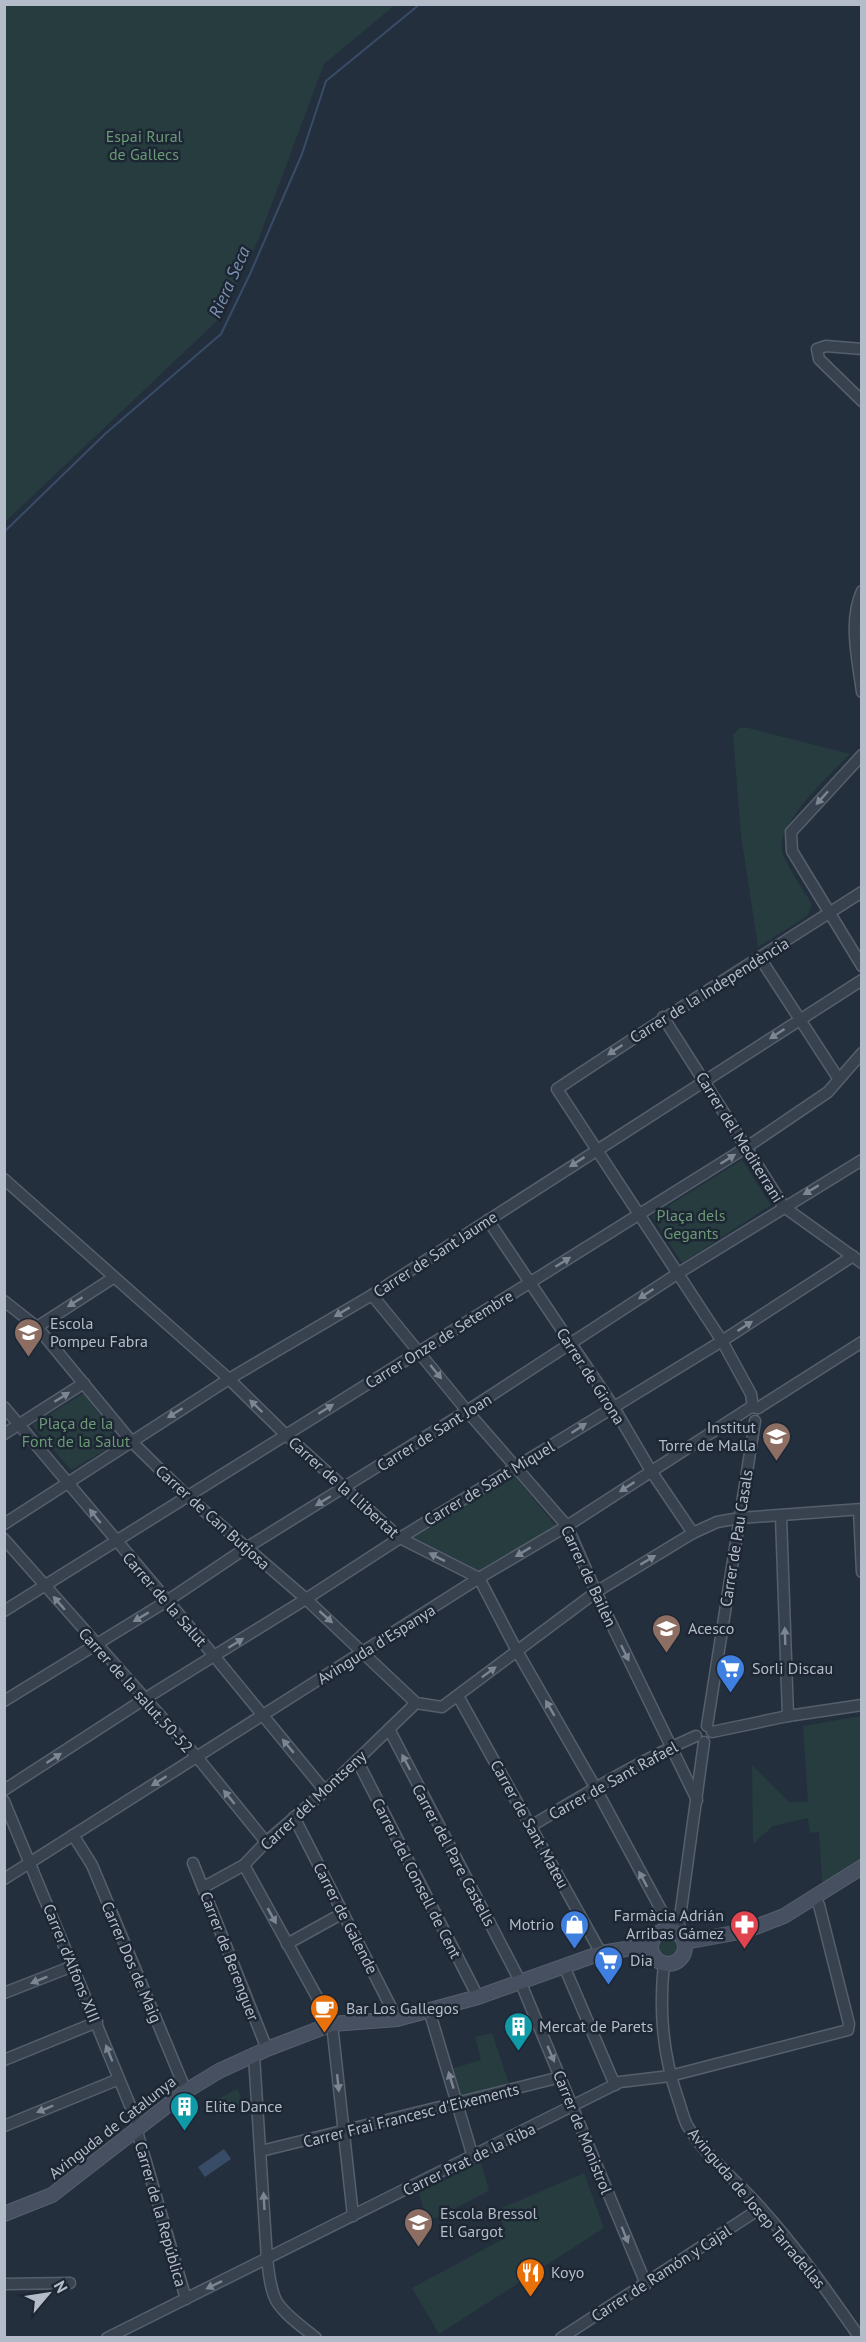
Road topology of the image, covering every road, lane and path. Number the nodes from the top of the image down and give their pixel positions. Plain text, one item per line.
1 (861, 349) edge
2 (861, 401) edge
3 (861, 591) edge
4 (861, 692) edge
5 (861, 755) edge
6 (861, 892) edge
7 (831, 912) junction
8 (760, 958) junction
9 (861, 966) edge
10 (861, 980) edge
11 (663, 1017) junction
12 (800, 1018) junction
13 (861, 1053) edge
14 (838, 1078) junction
15 (705, 1081) junction
16 (747, 1147) junction
17 (596, 1149) junction
18 (861, 1160) edge
19 (4, 1179) edge
20 (784, 1207) junction
21 (638, 1214) junction
22 (489, 1220) junction
23 (857, 1260) edge
24 (677, 1274) junction
25 (113, 1278) junction
26 (531, 1282) junction
27 (372, 1295) junction
28 (4, 1301) edge
29 (37, 1327) junction
30 (722, 1341) junction
31 (861, 1342) edge
32 (570, 1344) junction
33 (419, 1352) junction
34 (229, 1379) junction
35 (84, 1383) junction
36 (613, 1406) junction
37 (4, 1407) edge
38 (753, 1408) junction
39 (467, 1411) junction
40 (20, 1424) junction
41 (4, 1434) edge
42 (285, 1434) junction
43 (131, 1442) junction
44 (517, 1467) junction
45 (651, 1471) junction
46 (68, 1482) junction
47 (344, 1488) junction
48 (187, 1496) junction
49 (860, 1509) edge
50 (781, 1516) junction
51 (740, 1518) junction
52 (4, 1524) edge
53 (567, 1526) junction
54 (693, 1533) junction
55 (400, 1538) junction
56 (4, 1539) edge
57 (116, 1541) junction
58 (246, 1548) junction
59 (861, 1572) edge
60 (479, 1578) junction
61 (45, 1586) junction
62 (596, 1592) junction
63 (306, 1599) junction
64 (167, 1601) junction
65 (4, 1611) edge
66 (95, 1644) junction
67 (517, 1651) junction
68 (364, 1652) junction
69 (215, 1657) junction
70 (458, 1696) junction
71 (146, 1698) junction
72 (4, 1701) edge
73 (416, 1703) junction
74 (861, 1705) edge
75 (262, 1716) junction
76 (788, 1716) junction
77 (710, 1729) junction
78 (389, 1730) junction
79 (700, 1739) junction
80 (670, 1747) junction
81 (197, 1757) junction
82 (357, 1760) junction
83 (595, 1787) junction
84 (4, 1790) edge
85 (325, 1791) junction
86 (697, 1800) junction
87 (4, 1801) edge
88 (294, 1817) junction
89 (531, 1826) junction
90 (73, 1835) junction
91 (266, 1842) junction
92 (31, 1863) junction
93 (193, 1863) dead end
94 (244, 1865) junction
95 (861, 1867) edge
96 (4, 1879) edge
97 (204, 1887) junction
98 (813, 1897) junction
99 (343, 1913) junction
100 (678, 1935) junction
101 (287, 1944) junction
102 (651, 1945) junction
103 (602, 1953) junction
104 (664, 1964) junction
105 (73, 1966) junction
106 (564, 1966) junction
107 (520, 1981) junction
108 (4, 1994) edge
109 (478, 1997) junction
110 (429, 2010) junction
111 (397, 2019) junction
112 (97, 2022) junction
113 (332, 2024) junction
114 (267, 2049) junction
115 (254, 2056) junction
116 (4, 2060) edge
117 (670, 2076) junction
118 (561, 2078) junction
119 (119, 2079) junction
120 (615, 2085) junction
121 (186, 2091) junction
122 (458, 2104) junction
123 (573, 2107) junction
124 (4, 2126) edge
125 (138, 2128) junction
126 (342, 2132) junction
127 (261, 2151) junction
128 (473, 2157) junction
129 (761, 2208) junction
130 (4, 2214) edge
131 (353, 2216) junction
132 (267, 2259) junction
133 (70, 2283) dead end
134 (4, 2284) edge
135 (646, 2284) junction
136 (186, 2299) junction
137 (108, 2337) edge
138 (316, 2337) edge
139 (561, 2337) edge
140 (860, 2337) edge

1 - 2 street
3 - 4 street
5 -> 7 street
6 - 7 street, Carrer de la Independència
7 - 8 street, Carrer de la Independència
7 - 9 street
8 - 11 street, Carrer de la Independència
8 - 12 street
10 - 12 street, Carrer de Sant Jaume
11 - 15 street, Carrer del Mediterrani
11 -> 17 street, Carrer de la Independència
12 - 14 street
12 -> 15 street, Carrer de Sant Jaume
13 - 14 street, Carrer Onze de Setembre
14 - 16 street, Carrer Onze de Setembre
15 - 16 street, Carrer del Mediterrani
15 - 17 street, Carrer de Sant Jaume
16 - 20 street, Carrer del Mediterrani
21 -> 16 street, Carrer Onze de Setembre
17 - 21 street
17 -> 22 street, Carrer de Sant Jaume
18 -> 20 street, Carrer de Sant Joan
19 - 25 street, Carrer de la Llibertat
20 - 23 street, Carrer del Mediterrani
20 - 24 street, Carrer de Sant Joan
21 - 24 street
26 -> 21 street, Carrer Onze de Setembre
22 - 26 street, Carrer de Girona
22 - 27 street, Carrer de Sant Jaume
30 -> 23 street, Carrer de Sant Miquel
24 - 30 street
24 -> 32 street, Carrer de Sant Joan
25 -> 29 street
25 - 34 street, Carrer de la Llibertat
26 - 32 street, Carrer de Girona
26 - 33 street, Carrer Onze de Setembre
27 - 33 street, Carrer de Bailèn
27 -> 34 street, Carrer de Sant Jaume
28 - 29 street, Carrer de Can Butjosa
29 - 35 street, Carrer de Can Butjosa
30 - 36 street, Carrer de Sant Miquel
30 - 38 street
31 - 38 street, Avinguda d'Espanya
32 - 36 street, Carrer de Girona
32 - 39 street, Carrer de Sant Joan
33 -> 39 street, Carrer de Bailèn
42 -> 33 street, Carrer Onze de Setembre
42 -> 34 street, Carrer de la Llibertat
34 -> 43 street, Carrer de Sant Jaume
40 -> 35 street
35 - 43 street, Carrer de Can Butjosa
44 -> 36 street, Carrer de Sant Miquel
36 - 45 street, Carrer de Girona
37 - 40 street, Carrer de la Salut
38 - 45 street, Avinguda d'Espanya
38 - 51 street, Carrer de Pau Casals
39 - 44 street, Carrer de Bailèn
39 - 47 street, Carrer de Sant Joan
40 - 41 street
40 - 46 street, Carrer de la Salut
42 - 47 street, Carrer de la Llibertat
42 - 48 street, Carrer Onze de Setembre
43 - 46 street, Carrer de Sant Jaume
43 - 48 street, Carrer de Can Butjosa
44 - 53 street, Carrer de Bailèn
44 - 55 street, Carrer de Sant Miquel
45 -> 53 street, Avinguda d'Espanya
45 - 54 street, Carrer de Girona
46 - 52 street, Carrer de Sant Jaume
57 -> 46 street, Carrer de la Salut
47 - 55 street, Carrer de la Llibertat
47 -> 58 street, Carrer de Sant Joan
48 - 57 street, Carrer Onze de Setembre
48 - 58 street, Carrer de Can Butjosa
49 - 50 street
49 - 59 street
50 - 51 street
76 -> 50 street
51 - 54 street
51 - 77 street, Carrer de Pau Casals
53 -> 60 street, Avinguda d'Espanya
53 - 62 street, Carrer de Bailèn
62 -> 54 street
60 -> 55 street, Carrer de la Llibertat
55 - 63 street, Carrer de Sant Miquel
56 - 61 street, Carrer de la salut,50-52
57 - 61 street, Carrer Onze de Setembre
57 - 64 street, Carrer de la Salut
58 - 63 street, Carrer de Can Butjosa
58 - 64 street, Carrer de Sant Joan
60 - 67 street
60 - 68 street, Avinguda d'Espanya
61 - 65 street, Carrer Onze de Setembre
66 -> 61 street, Carrer de la salut,50-52
62 - 67 street
62 -> 80 street, Carrer de Bailèn
63 -> 68 street, Carrer de Can Butjosa
69 -> 63 street, Carrer de Sant Miquel
64 -> 66 street, Carrer de Sant Joan
64 - 69 street, Carrer de la Salut
66 - 71 street, Carrer de la salut,50-52
66 - 72 street, Carrer de Sant Joan
70 -> 67 street
83 -> 67 street
68 - 73 street, Carrer de Can Butjosa
68 - 75 street, Avinguda d'Espanya
69 - 71 street, Carrer de Sant Miquel
69 - 75 street, Carrer de la Salut
70 - 73 street
70 - 89 street, Carrer de Sant Mateu
71 - 81 street, Carrer de la salut,50-52
84 -> 71 street, Carrer de Sant Miquel
73 - 78 street, Carrer del Montseny
74 - 76 street
75 - 81 street, Avinguda d'Espanya
85 -> 75 street, Carrer de la Salut
76 - 77 street
77 - 79 street, Carrer de Sant Rafael
78 - 82 street, Carrer del Montseny
107 -> 78 street, Carrer del Pare Castells
79 - 80 street, Carrer de Sant Rafael
79 - 86 street
80 - 83 street, Carrer de Sant Rafael
80 - 86 street, Carrer de Bailèn
81 -> 90 street, Avinguda d'Espanya
91 -> 81 street, Carrer de la salut,50-52
82 - 85 street, Carrer del Montseny
82 - 109 street, Carrer del Consell de Cent
83 - 89 street, Carrer de Sant Rafael
100 -> 83 street
85 - 88 street, Carrer del Montseny
86 - 100 street
87 - 92 street, Carrer d'Alfons XIII
88 - 91 street, Carrer del Montseny
88 - 99 street, Carrer de Galende
89 - 103 street, Carrer de Sant Mateu
90 - 92 street, Avinguda d'Espanya
90 - 121 street, Carrer Dos de Maig
91 - 94 street, Carrer del Montseny
92 - 96 street, Avinguda d'Espanya
92 - 105 street, Carrer d'Alfons XIII
93 - 97 street, Carrer de Berenguer
94 - 97 street, Carrer del Montseny
94 -> 101 street
95 - 98 street
97 - 114 street, Carrer de Berenguer
98 - 100 street
98 - 117 street, Carrer Prat de la Riba
99 - 101 street
99 - 111 street, Carrer de Galende
100 - 102 street
100 - 104 street
101 - 113 street
102 - 103 street, Avinguda de Catalunya
102 - 104 street
103 - 106 street, Avinguda de Catalunya
104 - 117 street, Avinguda de Josep Tarradellas
105 -> 108 street
105 - 112 street, Carrer d'Alfons XIII
106 - 107 street, Avinguda de Catalunya
106 - 120 street
107 - 109 street, Avinguda de Catalunya
107 -> 118 street, Carrer de Monistrol
109 - 110 street, Avinguda de Catalunya
110 - 111 street, Avinguda de Catalunya
122 -> 110 street
111 - 113 street, Avinguda de Catalunya
112 - 116 street
119 -> 112 street, Carrer d'Alfons XIII
113 - 114 street, Avinguda de Catalunya
113 -> 126 street
114 - 115 street, Avinguda de Catalunya
115 - 121 street, Avinguda de Catalunya
115 - 127 street
117 - 120 street, Carrer Prat de la Riba
117 - 129 street, Avinguda de Josep Tarradellas
118 - 122 street, Carrer Frai Francesc d'Eixements
118 - 123 street, Carrer de Monistrol
119 -> 124 street
119 - 125 street, Carrer d'Alfons XIII
120 - 123 street, Carrer Prat de la Riba
121 - 125 street, Avinguda de Catalunya
122 - 126 street, Carrer Frai Francesc d'Eixements
122 - 128 street
123 - 128 street, Carrer Prat de la Riba
123 -> 135 street, Carrer de Monistrol
125 - 130 street, Avinguda de Catalunya
125 - 136 street, Carrer de la República
126 - 127 street, Carrer Frai Francesc d'Eixements
126 - 131 street
132 -> 127 street
128 - 131 street, Carrer Prat de la Riba
129 - 135 street, Carrer de Ramón y Cajal
129 - 140 street, Avinguda de Josep Tarradellas
131 - 132 street, Carrer Prat de la Riba
132 -> 136 street, Carrer Prat de la Riba
132 - 138 street
133 - 134 street
135 - 139 street, Carrer de Ramón y Cajal
136 - 137 street, Carrer Prat de la Riba

